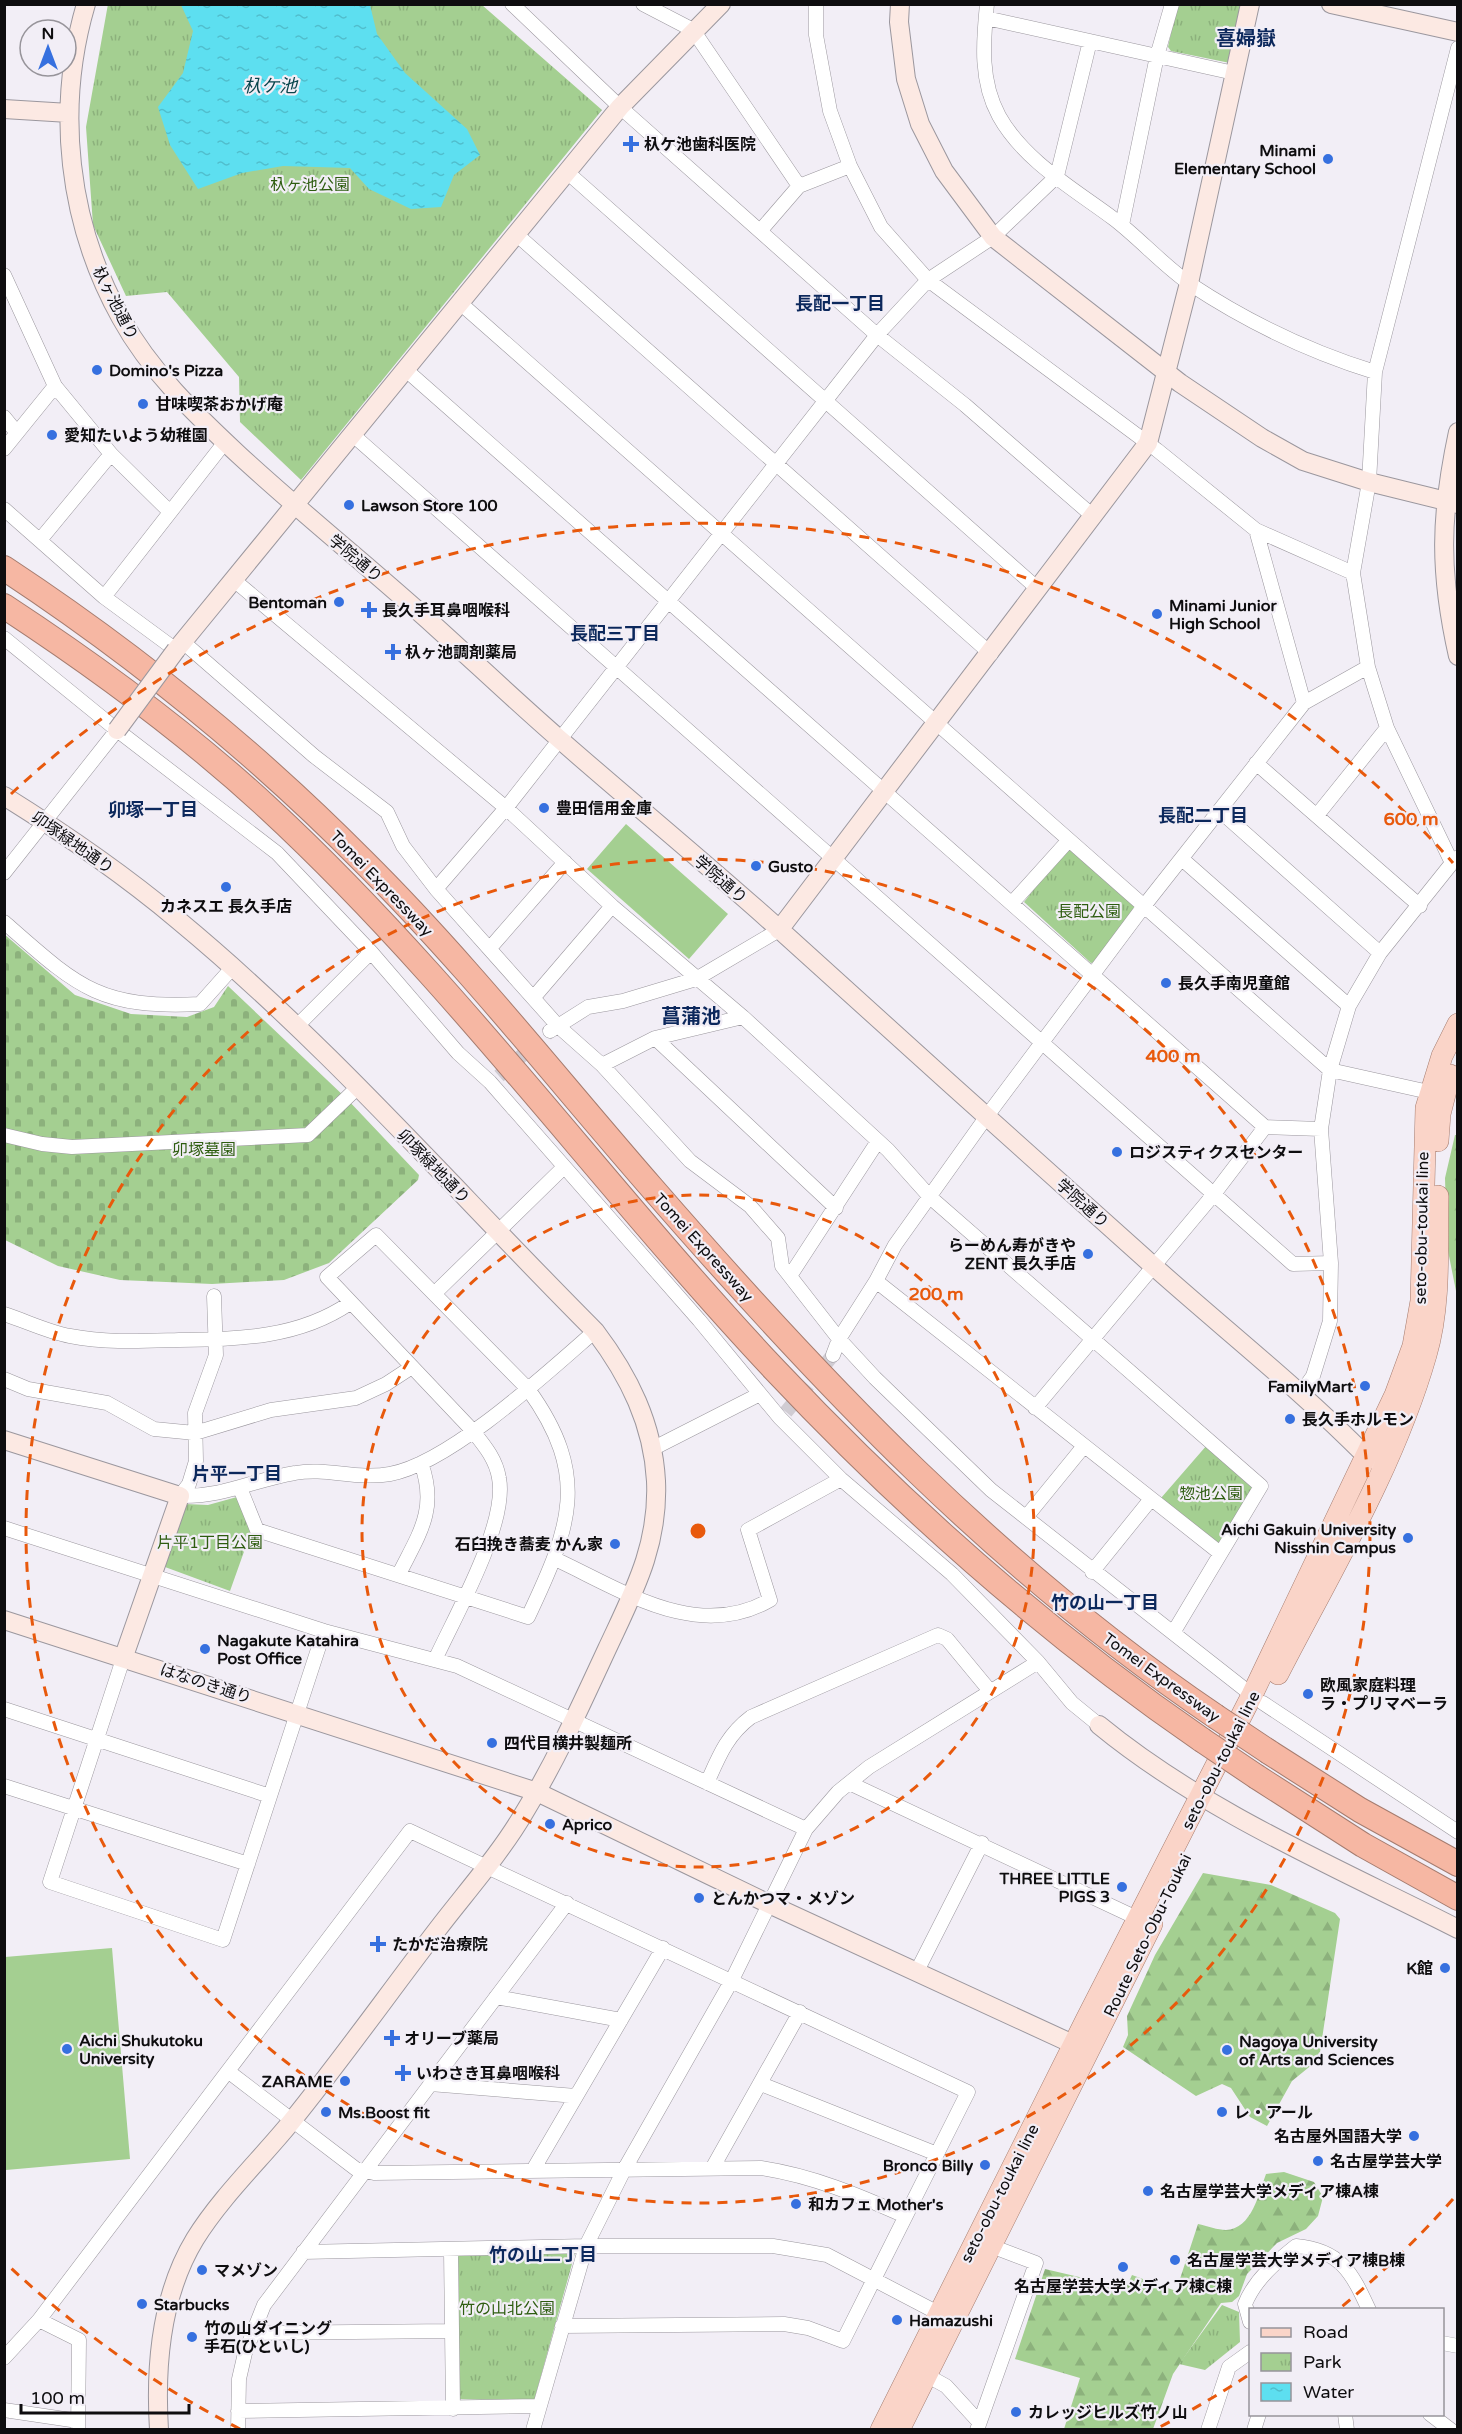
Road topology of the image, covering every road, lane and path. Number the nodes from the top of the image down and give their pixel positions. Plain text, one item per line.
1 (86, 4) edge
2 (644, 4) edge
3 (721, 4) edge
4 (816, 4) edge
5 (900, 4) edge
6 (1172, 4) edge
7 (1250, 4) edge
8 (1331, 4) edge
9 (520, 7) edge
10 (986, 11) edge
11 (693, 30) junction
12 (1458, 32) edge
13 (1090, 41) junction
14 (1458, 48) edge
15 (1157, 56) junction
16 (1234, 73) junction
17 (620, 107) junction
18 (4, 109) edge
19 (69, 113) junction
20 (850, 166) junction
21 (567, 172) junction
22 (1057, 176) junction
23 (799, 186) junction
24 (1122, 225) junction
25 (761, 230) junction
26 (516, 234) junction
27 (993, 237) junction
28 (4, 275) edge
29 (928, 280) junction
30 (1189, 283) junction
31 (459, 302) junction
32 (877, 335) junction
33 (406, 370) junction
34 (1167, 371) junction
35 (1375, 372) junction
36 (55, 386) junction
37 (825, 400) junction
38 (4, 417) edge
39 (1458, 432) edge
40 (17, 433) junction
41 (353, 435) junction
42 (225, 442) junction
43 (1148, 444) junction
44 (4, 449) edge
45 (111, 454) junction
46 (774, 465) junction
47 (1369, 482) junction
48 (1451, 502) edge
49 (295, 506) junction
50 (4, 509) edge
51 (169, 511) junction
52 (1094, 517) junction
53 (1256, 530) junction
54 (721, 534) junction
55 (40, 540) junction
56 (4, 568) edge
57 (1353, 573) junction
58 (235, 581) junction
59 (1038, 589) junction
60 (104, 597) junction
61 (669, 600) junction
62 (4, 606) edge
63 (4, 638) edge
64 (180, 646) junction
65 (991, 654) junction
66 (1458, 656) edge
67 (616, 667) junction
68 (1368, 667) junction
69 (1304, 702) junction
70 (936, 722) junction
71 (1386, 728) junction
72 (117, 730) junction
73 (559, 739) junction
74 (1256, 763) junction
75 (884, 790) junction
76 (4, 796) edge
77 (506, 808) junction
78 (1220, 811) junction
79 (1318, 814) junction
80 (46, 822) junction
81 (1068, 841) junction
82 (1182, 859) junction
83 (832, 860) junction
84 (1455, 860) edge
85 (565, 862) junction
86 (4, 873) edge
87 (436, 889) junction
88 (1012, 903) junction
89 (612, 906) junction
90 (1144, 906) junction
91 (1420, 906) junction
92 (4, 922) edge
93 (779, 930) junction
94 (490, 948) junction
95 (371, 952) junction
96 (1380, 953) junction
97 (233, 967) junction
98 (1093, 976) junction
99 (696, 979) junction
100 (534, 997) junction
101 (1349, 1006) junction
102 (743, 1017) junction
103 (1458, 1024) edge
104 (296, 1027) junction
105 (554, 1028) junction
106 (656, 1038) junction
107 (1043, 1043) junction
108 (1458, 1054) edge
109 (603, 1065) junction
110 (1330, 1070) junction
111 (357, 1088) junction
112 (1443, 1097) edge
113 (987, 1116) junction
114 (1265, 1127) junction
115 (1321, 1130) junction
116 (4, 1135) edge
117 (878, 1141) junction
118 (564, 1167) junction
119 (1214, 1194) junction
120 (930, 1197) junction
121 (837, 1208) junction
122 (496, 1232) junction
123 (1147, 1261) junction
124 (1331, 1263) junction
125 (790, 1276) junction
126 (876, 1281) junction
127 (435, 1293) junction
128 (214, 1296) dead end
129 (350, 1303) junction
130 (4, 1314) edge
131 (595, 1331) junction
132 (1094, 1337) junction
133 (217, 1339) junction
134 (839, 1340) junction
135 (833, 1355) tunnel mouth
136 (412, 1366) junction
137 (4, 1379) edge
138 (528, 1389) junction
139 (1301, 1393) junction
140 (760, 1394) junction
141 (1035, 1408) junction
142 (472, 1430) junction
143 (195, 1433) junction
144 (4, 1440) edge
145 (1084, 1446) junction
146 (652, 1449) junction
147 (1376, 1460) junction
148 (421, 1463) junction
149 (841, 1479) junction
150 (240, 1488) junction
151 (180, 1496) junction
152 (1150, 1499) junction
153 (1027, 1516) junction
154 (4, 1527) edge
155 (1220, 1553) junction
156 (555, 1559) junction
157 (1092, 1572) junction
158 (152, 1575) junction
159 (399, 1575) junction
160 (634, 1595) junction
161 (463, 1596) junction
162 (4, 1620) edge
163 (324, 1631) junction
164 (1173, 1633) junction
165 (124, 1656) junction
166 (435, 1660) junction
167 (1038, 1662) junction
168 (990, 1691) junction
169 (1258, 1699) junction
170 (4, 1709) edge
171 (298, 1714) junction
172 (575, 1721) junction
173 (1099, 1725) joint
174 (98, 1741) junction
175 (707, 1783) junction
176 (849, 1783) junction
177 (4, 1786) edge
178 (537, 1792) junction
179 (270, 1796) junction
180 (1208, 1798) junction
181 (75, 1809) junction
182 (1360, 1810) junction
183 (806, 1829) junction
184 (1458, 1832) edge
185 (982, 1843) junction
186 (1458, 1855) edge
187 (1458, 1863) edge
188 (248, 1864) junction
189 (486, 1865) junction
190 (1458, 1898) edge
191 (567, 1903) junction
192 (769, 1904) junction
193 (1139, 1918) junction
194 (1458, 1929) edge
195 (663, 1948) junction
196 (917, 1971) junction
197 (732, 1980) junction
198 (496, 1997) junction
199 (800, 2012) junction
200 (621, 2020) junction
201 (1075, 2045) junction
202 (229, 2072) junction
203 (430, 2084) junction
204 (761, 2084) junction
205 (576, 2096) junction
206 (292, 2121) junction
207 (937, 2154) junction
208 (712, 2167) junction
209 (533, 2170) junction
210 (624, 2170) junction
211 (364, 2171) junction
212 (905, 2216) junction
213 (586, 2246) junction
214 (991, 2246) junction
215 (451, 2251) junction
216 (303, 2252) junction
217 (875, 2278) junction
218 (1368, 2308) edge
219 (938, 2313) junction
220 (1249, 2316) edge
221 (39, 2320) junction
222 (562, 2326) junction
223 (452, 2331) junction
224 (253, 2333) junction
225 (1249, 2353) edge
226 (4, 2358) edge
227 (926, 2375) junction
228 (538, 2406) junction
229 (453, 2409) junction
230 (4, 2410) edge
231 (238, 2411) junction
232 (1431, 2416) edge
233 (78, 2425) edge
234 (978, 2426) edge
235 (159, 2430) edge
236 (238, 2430) edge
237 (533, 2430) edge
238 (881, 2430) edge
239 (899, 2430) edge
240 (1208, 2430) edge
241 (1451, 2430) edge

1 - 19 street, 杁ヶ池通り
2 - 11 street
3 - 11 street
4 - 20 street
5 - 27 street
6 - 15 street
7 - 16 street
8 - 12 street
9 - 17 street
10 - 13 street
10 - 22 street
11 - 17 street
11 - 23 street
13 - 15 street
13 - 22 street
14 - 35 street
15 - 16 street
15 - 24 street
16 - 30 street
17 - 21 street
17 - 25 street
18 - 19 street
19 - 42 street, 杁ヶ池通り
20 - 23 street
20 - 29 street
21 - 26 street
21 - 37 street
22 - 24 street
22 - 27 street
23 - 25 street
24 - 30 street
25 - 32 street
26 - 31 street
26 - 46 street
27 - 29 street
27 - 34 street
28 - 36 street
29 - 32 street
29 - 43 street
30 - 34 street
30 - 35 street
31 - 33 street
31 - 54 street
32 - 37 street
32 - 52 street
33 - 41 street
33 - 61 street
34 - 43 street
34 - 47 street
35 - 47 street
36 - 40 street
36 - 45 street
37 - 46 street
37 - 59 street
38 - 40 street
39 - 48 street
40 - 44 street
41 - 49 street
41 - 67 street
42 - 49 street, 杁ヶ池通り
42 - 51 street
43 - 52 street
43 - 53 street
45 - 51 street
45 - 55 street
46 - 54 street
46 - 65 street
47 - 48 street
47 - 57 street
48 - 66 street
49 - 58 street
49 - 73 street, 学院通り
50 - 55 street
51 - 60 street
52 - 59 street
53 - 57 street
53 - 69 street
54 - 61 street
54 - 70 street
55 - 60 street
56 - 182 highway, Tomei Expressway, bridge
57 - 68 street
58 - 64 street
58 - 77 street
59 - 65 street
60 - 64 street
61 - 67 street
61 - 75 street
62 - 190 highway, Tomei Expressway, bridge
63 - 72 street
64 - 72 street, bridge
64 - 87 street
65 - 70 street
67 - 73 street
67 - 83 street
68 - 69 street
68 - 71 street
69 - 74 street
70 - 75 street
70 - 81 street
71 - 79 street
71 - 84 street
72 - 80 street
72 - 95 street
73 - 77 street
73 - 93 street, 学院通り
74 - 78 street
74 - 79 street
75 - 83 street
75 - 88 street
76 - 80 street, 卯塚緑地通り
77 - 85 street
77 - 87 street
78 - 82 street
78 - 96 street
79 - 91 street
80 - 86 street
80 - 97 street, 卯塚緑地通り
81 - 88 street
81 - 90 street
82 - 90 street
82 - 101 street
83 - 93 street
83 - 107 street
84 - 91 street
85 - 89 street
85 - 94 street
87 - 94 street
88 - 98 street
89 - 99 street
89 - 100 street
90 - 98 street
90 - 110 street
91 - 96 street
92 - 97 street
93 - 99 street
93 - 113 street, 学院通り
94 - 100 street
95 - 104 street
95 - 118 street
96 - 101 street
97 - 104 street, 卯塚緑地通り
98 - 107 street
98 - 114 street
99 - 102 street
99 - 105 street
100 - 105 street
101 - 110 street
102 - 106 street
102 - 117 street
103 - 112 main road, seto-obu-toukai line
104 - 111 street, 卯塚緑地通り
105 - 109 street
106 - 109 street
106 - 121 street
107 - 113 street
107 - 119 street
108 - 112 main road
109 - 125 street
110 - 112 street
110 - 115 street
111 - 116 street
111 - 122 street, 卯塚緑地通り
112 - 147 main road, seto-obu-toukai line
113 - 120 street
113 - 123 street, 学院通り
114 - 115 street
114 - 119 street
115 - 124 street
117 - 120 street
117 - 121 street
118 - 122 street
118 - 140 street
119 - 123 street
119 - 124 street
120 - 126 street
120 - 132 street
121 - 125 street
122 - 127 street
122 - 131 street, 卯塚緑地通り
123 - 132 street
123 - 139 street, 学院通り
124 - 139 street
125 - 134 street
126 - 134 street
126 - 141 street
127 - 129 street
127 - 138 street
128 - 133 street
129 - 133 street
129 - 136 street
130 - 133 street
131 - 138 street
131 - 146 street, 卯塚緑地通り
132 - 141 street
132 - 155 street
133 - 143 street
134 - 135 street
134 - 153 street
136 - 142 street
136 - 143 street
137 - 143 street
138 - 142 street
138 - 156 street
139 - 147 street, 学院通り
140 - 146 street
140 - 149 street
141 - 145 street
142 - 148 street
142 - 161 street
143 - 151 street
144 - 151 street
145 - 152 street
145 - 153 street
146 - 160 street, 卯塚緑地通り
147 - 169 main road, seto-obu-toukai line
148 - 150 street
148 - 159 street
149 - 160 street
149 - 167 street
150 - 151 street
150 - 159 street
151 - 158 street
152 - 155 street
152 - 157 street
153 - 157 street
154 - 158 street
155 - 164 street
156 - 160 street
156 - 161 street
157 - 164 street
158 - 163 street
158 - 165 street
159 - 161 street
160 - 172 street, 卯塚緑地通り
161 - 166 street
162 - 165 street, はなのき通り
163 - 166 street
163 - 171 street
164 - 169 street
165 - 171 street, はなのき通り
165 - 174 street
166 - 172 street
167 - 168 street
167 - 173 street
168 - 175 street
168 - 176 street
169 - 180 main road, seto-obu-toukai line
169 - 184 street
170 - 174 street
171 - 178 street, はなのき通り
171 - 179 street
172 - 175 street
172 - 178 street, 卯塚緑地通り
173 - 180 street
174 - 179 street
174 - 181 street
175 - 183 street
176 - 183 street
176 - 185 street
177 - 181 street
178 - 189 street, 卯塚緑地通り
178 - 192 street, はなのき通り
179 - 188 street
180 - 193 main road, seto-obu-toukai line
180 - 194 street
180 - 214 main road, Route Seto-Obu-Toukai
181 - 188 street
181 - 188 street
182 - 186 highway
182 - 187 highway, Tomei Expressway
183 - 192 street
185 - 193 street
185 - 196 street
189 - 191 street
189 - 202 street
189 - 206 street, 卯塚緑地通り
191 - 195 street
191 - 198 street
192 - 196 street, はなのき通り
192 - 197 street
193 - 201 main road, seto-obu-toukai line
195 - 197 street
195 - 200 street
196 - 201 street, はなのき通り
197 - 199 street
197 - 210 street
198 - 200 street
198 - 203 street
199 - 204 street
199 - 207 street
200 - 205 street
201 - 219 main road, seto-obu-toukai line
202 - 206 street
202 - 221 street
203 - 205 street
203 - 211 street
204 - 207 street
204 - 208 street
205 - 209 street
206 - 211 street
206 - 235 street, 卯塚緑地通り
207 - 212 street
208 - 210 street
208 - 212 street
209 - 210 street
209 - 211 street
210 - 213 street
211 - 216 street
212 - 217 street
213 - 215 street
213 - 217 street
213 - 222 street
214 - 227 main road, Route Seto-Obu-Toukai
214 - 234 street
215 - 216 street
215 - 223 street
216 - 224 street
217 - 219 street
217 - 222 street
218 - 220 street
219 - 238 main road, seto-obu-toukai line
221 - 226 street
221 - 233 street
222 - 228 street
223 - 224 street
223 - 229 street
224 - 231 street
225 - 240 street
227 - 234 street
227 - 239 main road, Route Seto-Obu-Toukai
228 - 229 street
228 - 237 street
229 - 231 street
230 - 233 street
231 - 236 street
232 - 241 street

